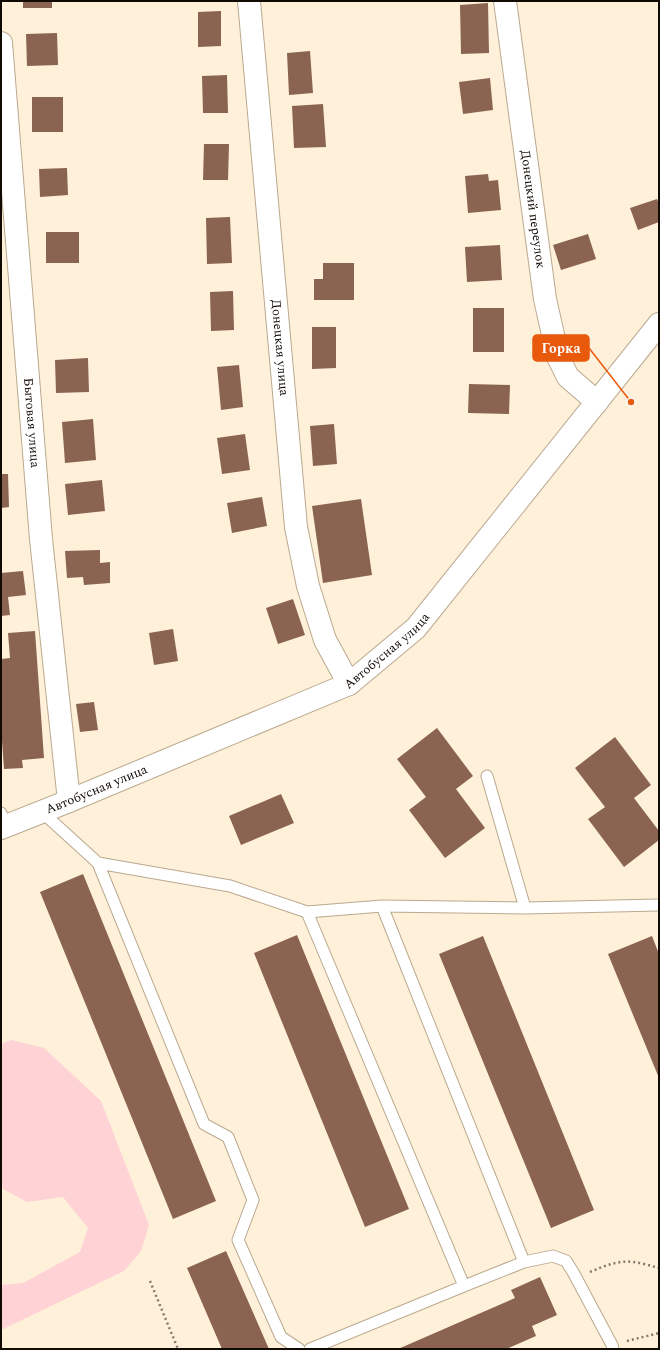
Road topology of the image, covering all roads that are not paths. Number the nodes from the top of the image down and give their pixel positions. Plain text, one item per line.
1 (249, 1) edge
2 (505, 1) edge
3 (1, 43) edge
4 (659, 324) edge
5 (597, 402) junction
6 (349, 684) junction
7 (487, 776) dead end
8 (69, 801) junction
9 (42, 812) junction
10 (2, 822) edge
11 (98, 863) junction
12 (659, 905) edge
13 (382, 906) junction
14 (525, 908) junction
15 (306, 912) junction
16 (524, 1262) junction
17 (464, 1286) junction
18 (299, 1349) edge
19 (310, 1349) edge
20 (613, 1349) edge

1 - 6 street, Донецкая улица
2 - 5 street, Донецкий переулок
3 - 8 street, Бытовая улица
4 - 5 street, Автобусная улица
5 - 6 street, Автобусная улица
6 - 8 street, Автобусная улица
7 - 14 lane
8 - 9 street, Автобусная улица
9 - 10 street, Автобусная улица
9 - 11 lane
11 - 15 lane
11 - 18 lane
12 - 14 lane
13 - 14 lane
13 - 15 lane
13 - 16 lane
15 - 17 lane
16 - 17 lane
16 - 20 lane
17 - 19 lane

